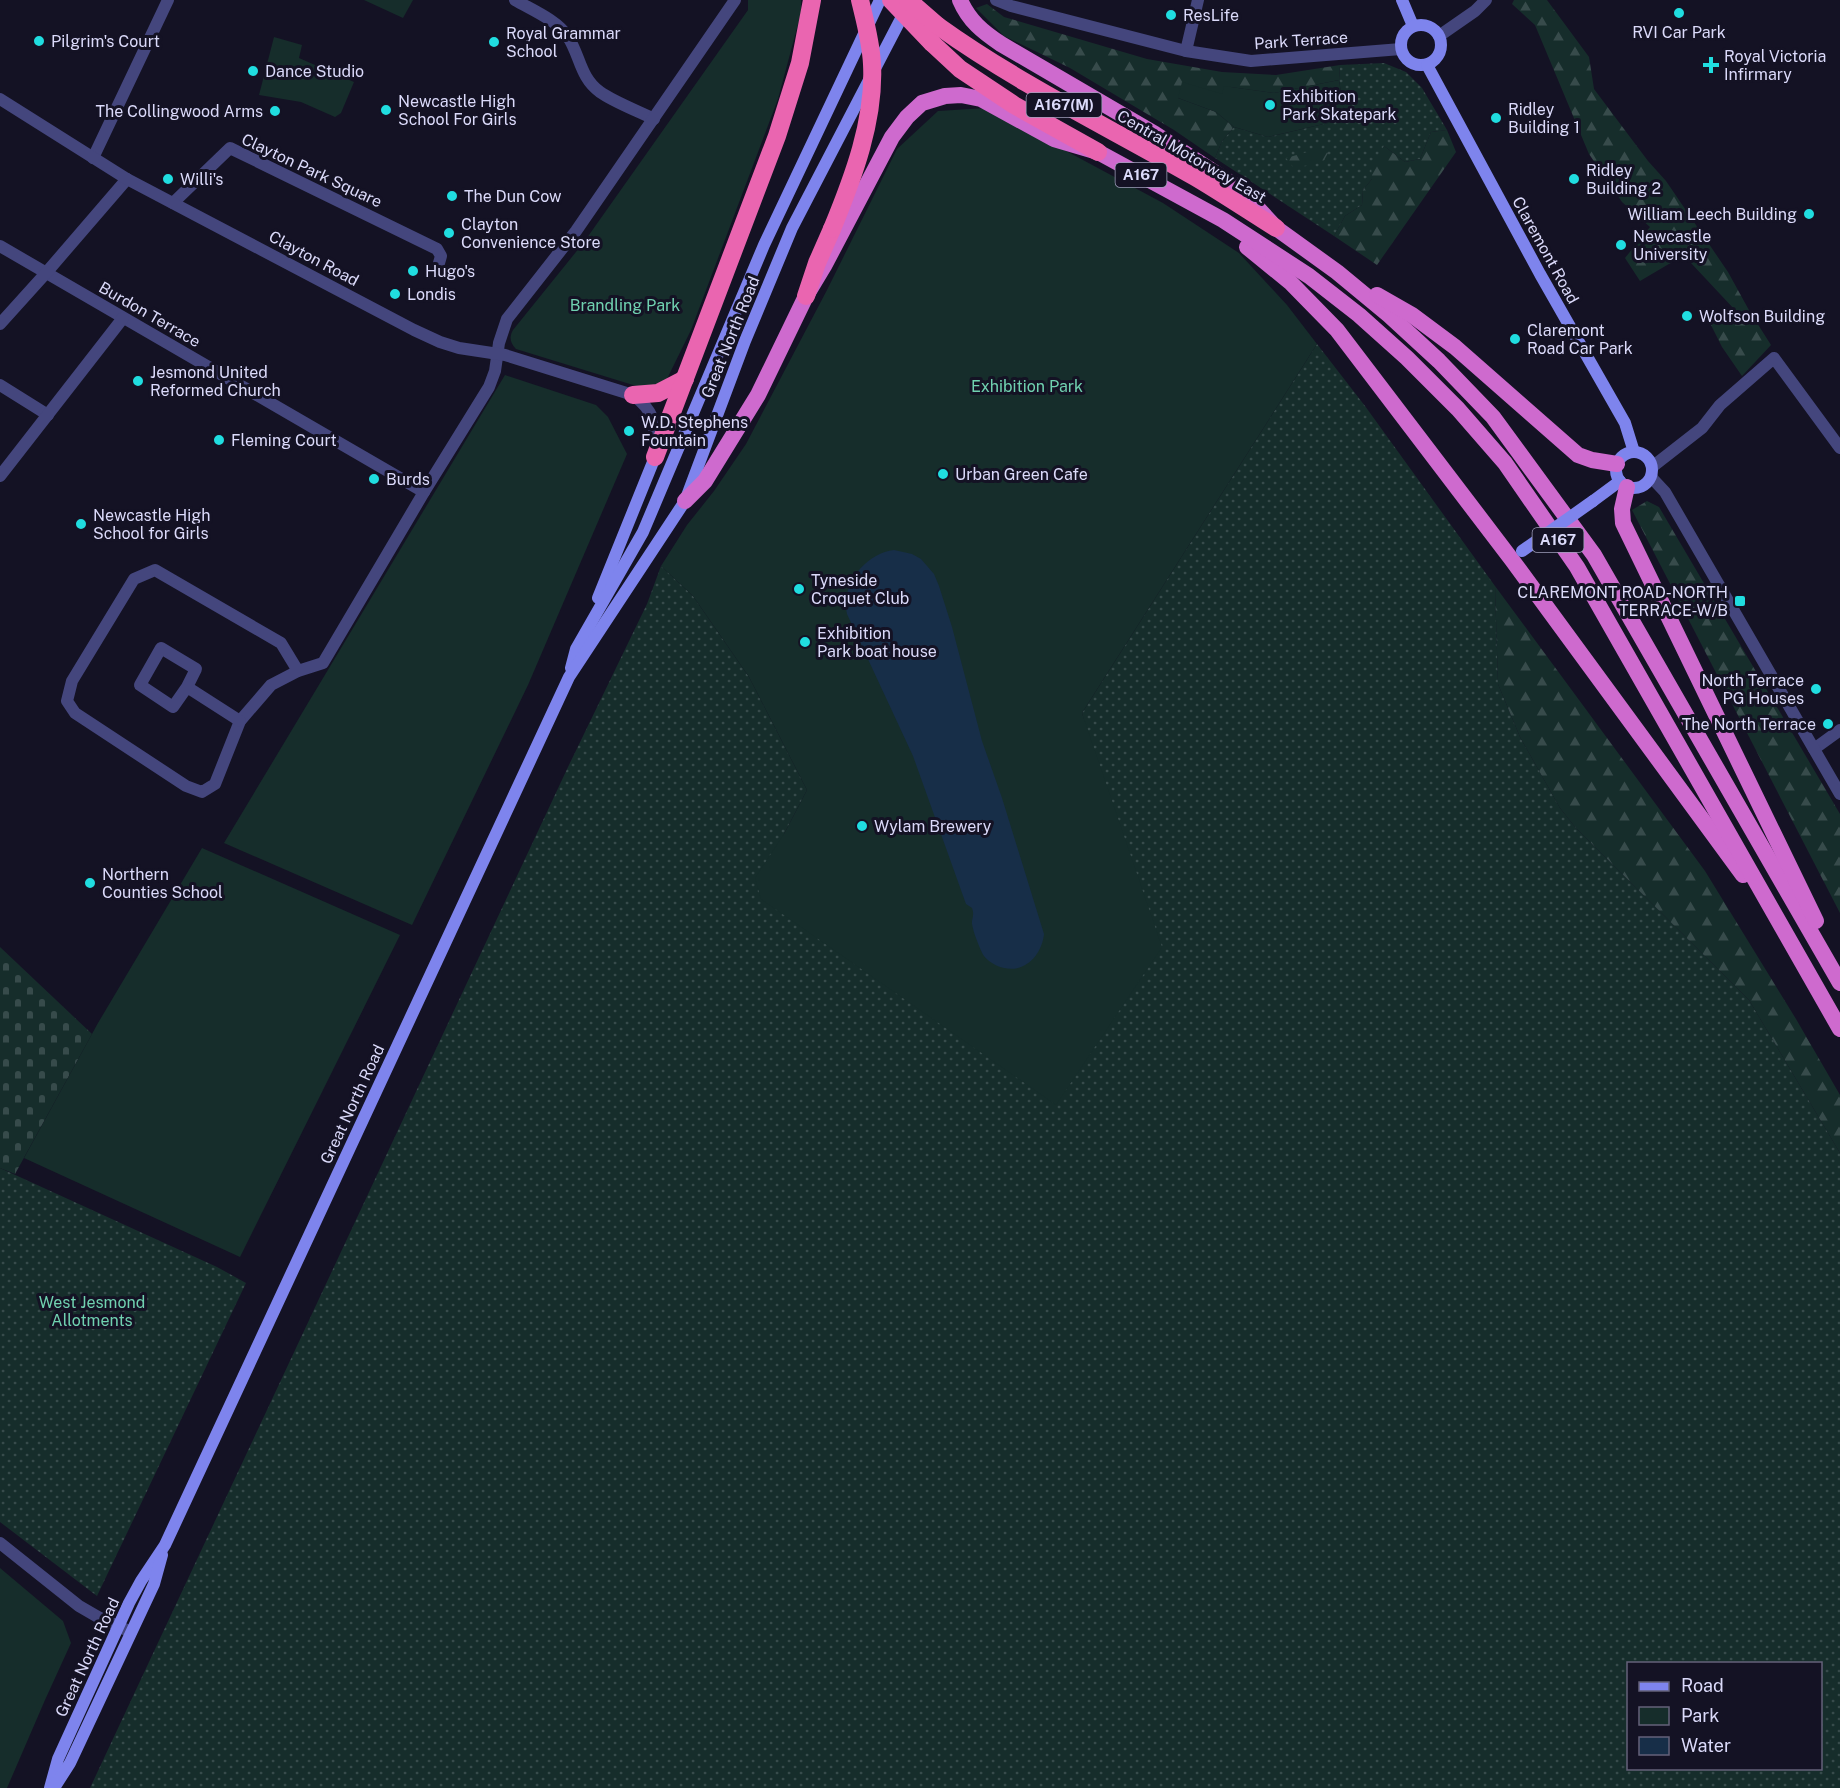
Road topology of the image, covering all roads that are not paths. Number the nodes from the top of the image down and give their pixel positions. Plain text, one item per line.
1 (168, 0) edge
2 (515, 0) edge
3 (735, 0) edge
4 (812, 0) edge
5 (860, 0) edge
6 (880, 0) edge
7 (891, 0) edge
8 (909, 0) edge
9 (960, 0) edge
10 (996, 0) edge
11 (1198, 0) edge
12 (1402, 0) edge
13 (1486, 0) edge
14 (1413, 26) junction
15 (1439, 36) junction
16 (1401, 49) junction
17 (1186, 51) junction
18 (1427, 64) junction
19 (0, 99) edge
20 (654, 119) junction
21 (1098, 152) junction
22 (93, 158) junction
23 (1199, 171) junction
24 (127, 179) junction
25 (173, 203) junction
26 (1222, 220) junction
27 (1276, 228) joint
28 (0, 246) edge
29 (439, 263) dead end
30 (821, 264) junction
31 (1337, 272) junction
32 (46, 273) junction
33 (806, 296) joint
34 (123, 318) junction
35 (0, 324) edge
36 (497, 354) junction
37 (685, 379) junction
38 (0, 386) edge
39 (633, 395) junction
40 (48, 415) junction
41 (1840, 448) edge
42 (1634, 452) junction
43 (655, 457) junction
44 (1617, 464) junction
45 (1651, 472) junction
46 (0, 476) edge
47 (1623, 484) junction
48 (424, 492) junction
49 (685, 501) junction
50 (1517, 556) junction
51 (576, 649) junction
52 (298, 671) junction
53 (569, 677) junction
54 (187, 687) junction
55 (240, 721) junction
56 (1840, 730) edge
57 (1814, 749) junction
58 (1840, 794) edge
59 (1793, 944) junction
60 (1840, 971) edge
61 (1840, 983) edge
62 (1840, 1029) edge
63 (0, 1543) edge
64 (165, 1545) junction
65 (119, 1626) junction
66 (131, 1632) junction
67 (52, 1788) edge

1 - 22 street
2 - 20 street
3 - 20 street
4 - 37 highway
5 - 30 highway, bridge
6 - 51 main road, Great North Road
7 - 21 highway, A167(M), bridge
8 - 23 highway, Central Motorway East / A167(M), bridge
8 - 49 main road, Great North Road
9 - 23 highway
10 - 17 street, Park Terrace
11 - 17 street
12 - 14 main road
13 - 15 street
14 - 15 main road
14 - 16 main road
15 - 18 main road
16 - 17 street, Park Terrace
16 - 18 main road
18 - 42 main road, Claremont Road
19 - 22 street, Clayton Road
20 - 36 street
21 - 26 highway, A167
21 - 30 highway
22 - 24 street, Clayton Road
23 - 27 highway, Central Motorway East / A167(M)
24 - 25 street, Clayton Road
24 - 32 street
25 - 29 street, Clayton Park Square
25 - 36 street, Clayton Road
26 - 50 highway
26 - 59 highway, A167
27 - 31 highway, A167
28 - 32 street, Burdon Terrace
30 - 33 highway
31 - 44 highway
31 - 61 highway, A167
32 - 34 street, Burdon Terrace
32 - 35 street
33 - 49 highway
34 - 40 street
34 - 48 street, Burdon Terrace
36 - 39 street, Clayton Road
36 - 48 street
37 - 39 highway
37 - 43 highway
38 - 40 street
39 - 43 street
40 - 46 street
41 - 45 street
42 - 44 main road
42 - 45 main road
43 - 51 main road
44 - 47 main road
45 - 47 main road
45 - 57 street
47 - 50 main road, bridge
47 - 60 highway
48 - 52 street
49 - 53 main road, Great North Road
50 - 59 highway
51 - 53 main road, Great North Road
52 - 55 street
52 - 55 street
53 - 64 main road, Great North Road
54 - 54 street
54 - 55 street
56 - 57 street
57 - 58 street
59 - 62 highway, A167
63 - 65 street
64 - 65 main road, Great North Road
64 - 66 main road, Great North Road
65 - 66 street
65 - 67 main road, Great North Road
66 - 67 main road, Great North Road

